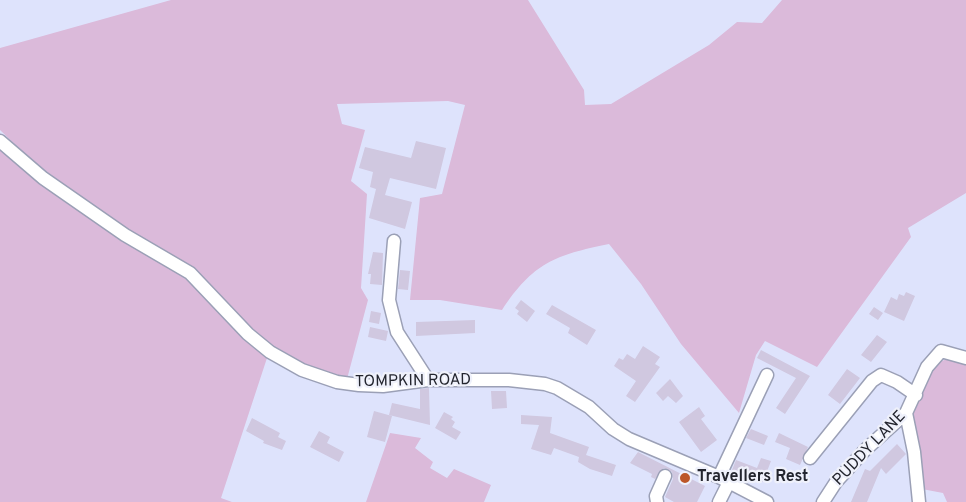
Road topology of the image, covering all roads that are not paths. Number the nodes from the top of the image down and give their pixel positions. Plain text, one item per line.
1 (0, 141) edge
2 (394, 241) dead end
3 (966, 358) edge
4 (767, 375) dead end
5 (428, 380) junction
6 (916, 395) junction
7 (906, 413) junction
8 (810, 458) dead end
9 (669, 467) junction
10 (724, 479) junction
11 (657, 502) edge
12 (719, 502) edge
13 (767, 502) edge
14 (823, 502) edge
15 (919, 502) edge

1 - 5 street, TOMPKIN ROAD
2 - 5 street
3 - 6 street, PUDDY LANE
4 - 10 street
5 - 9 street, TOMPKIN ROAD
6 - 7 street, PUDDY LANE
6 - 8 street, PUDDY LANE
7 - 14 street, PUDDY LANE
7 - 15 street
9 - 10 street, TOMPKIN ROAD
9 - 11 street
10 - 12 street
10 - 13 street, TOMPKIN ROAD

